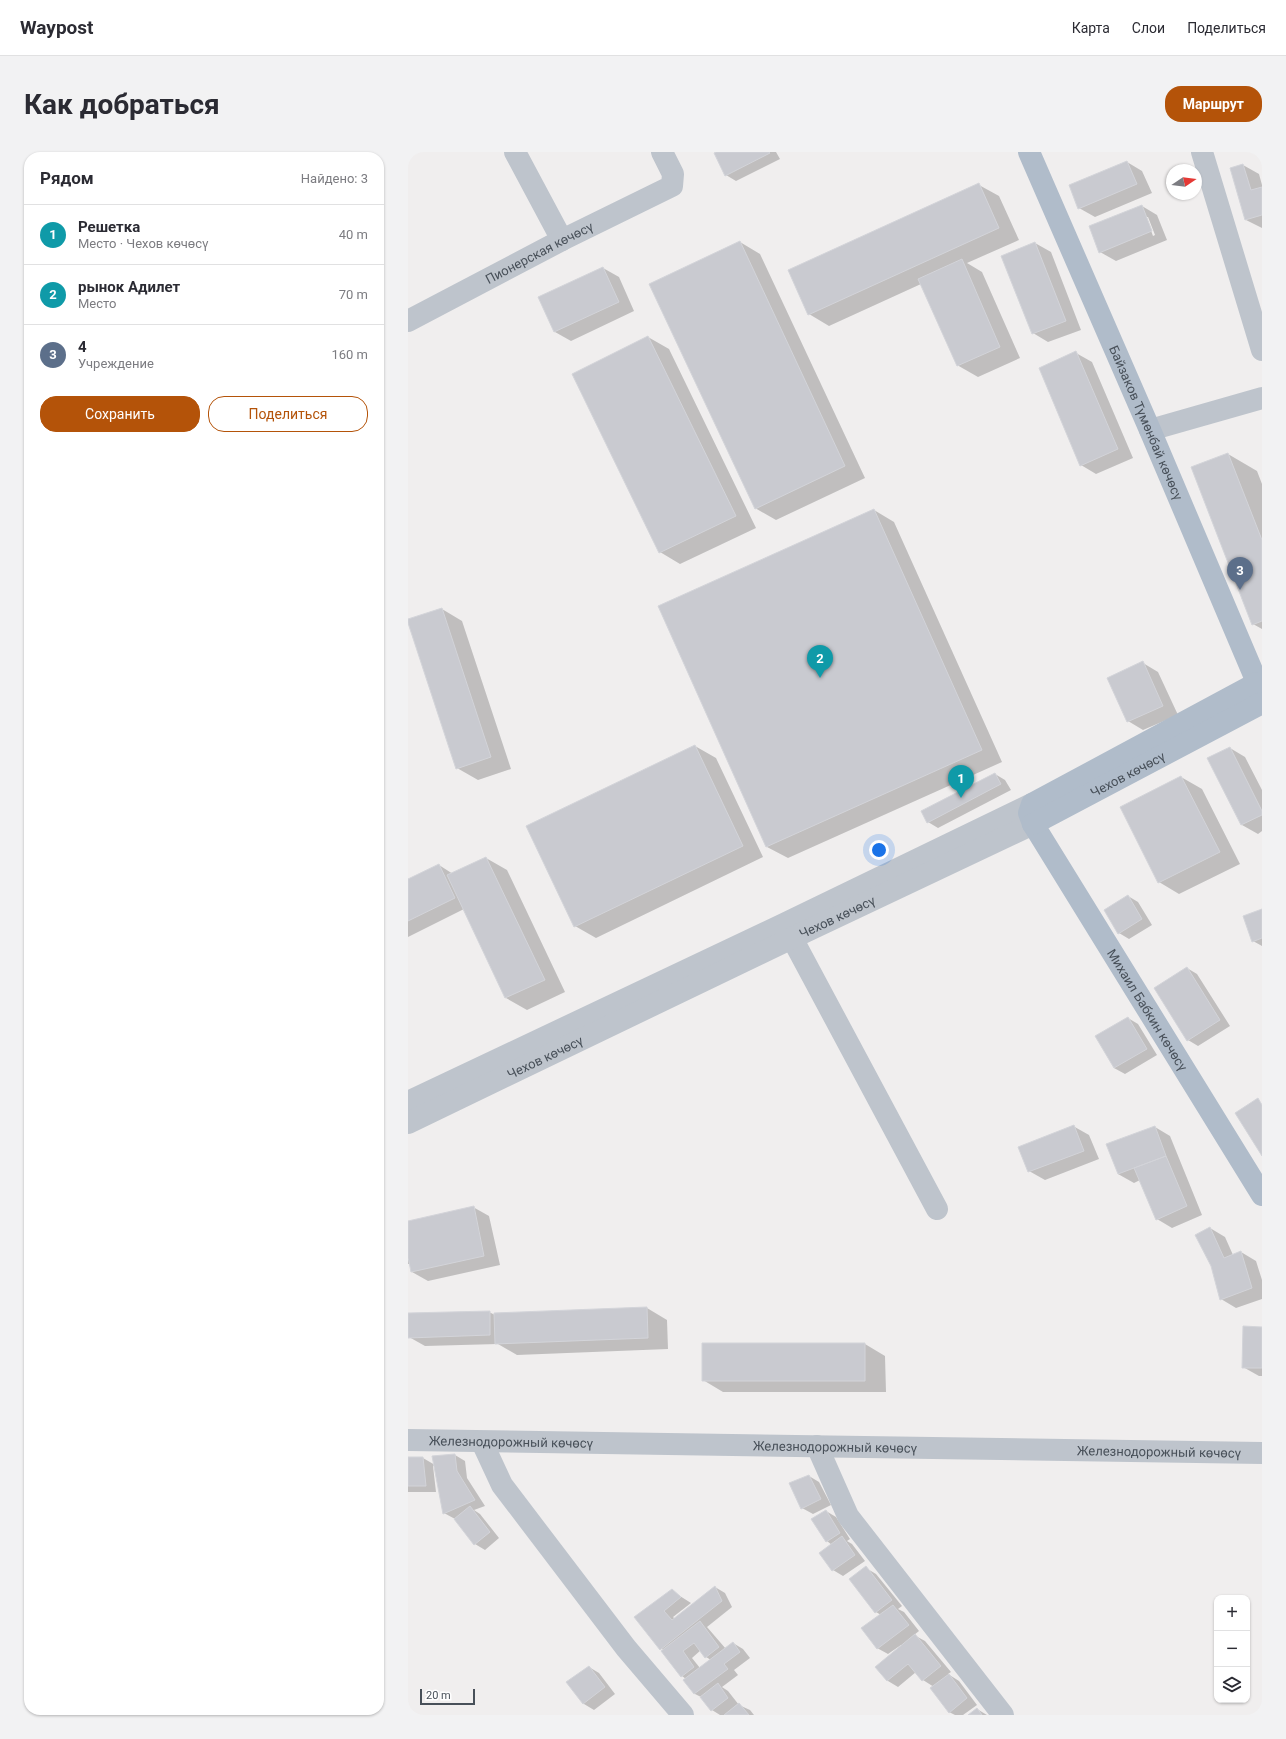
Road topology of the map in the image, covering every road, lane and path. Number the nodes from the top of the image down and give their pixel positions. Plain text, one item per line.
1 (515, 152) edge
2 (662, 152) edge
3 (1029, 152) edge
4 (1202, 152) edge
5 (562, 240) junction
6 (408, 321) edge
7 (1262, 350) edge
8 (1262, 398) edge
9 (1150, 430) junction
10 (1260, 694) edge
11 (1032, 814) junction
12 (788, 931) junction
13 (408, 1102) edge
14 (408, 1123) edge
15 (1262, 1195) edge
16 (937, 1208) dead end
17 (408, 1440) edge
18 (482, 1442) junction
19 (817, 1446) junction
20 (1262, 1452) edge
21 (683, 1715) edge
22 (1003, 1715) edge

1 - 5 street
2 - 5 street, Пионерская көчөсү
3 - 9 main road, Байзаков Түмөнбай көчөсү
4 - 7 street
5 - 6 street, Пионерская көчөсү
8 - 9 street
9 - 10 main road, Байзаков Түмөнбай көчөсү
10 - 11 main road, Чехов көчөсү
11 - 12 street, Чехов көчөсү
11 - 15 main road, Михаил Бабкин көчөсү
12 - 13 street, Чехов көчөсү
12 - 14 street, Чехов көчөсү
12 - 16 street
17 - 18 street, Железнодорожный көчөсү
18 - 19 street, Железнодорожный көчөсү
18 - 21 street
19 - 20 street, Железнодорожный көчөсү
19 - 22 street

